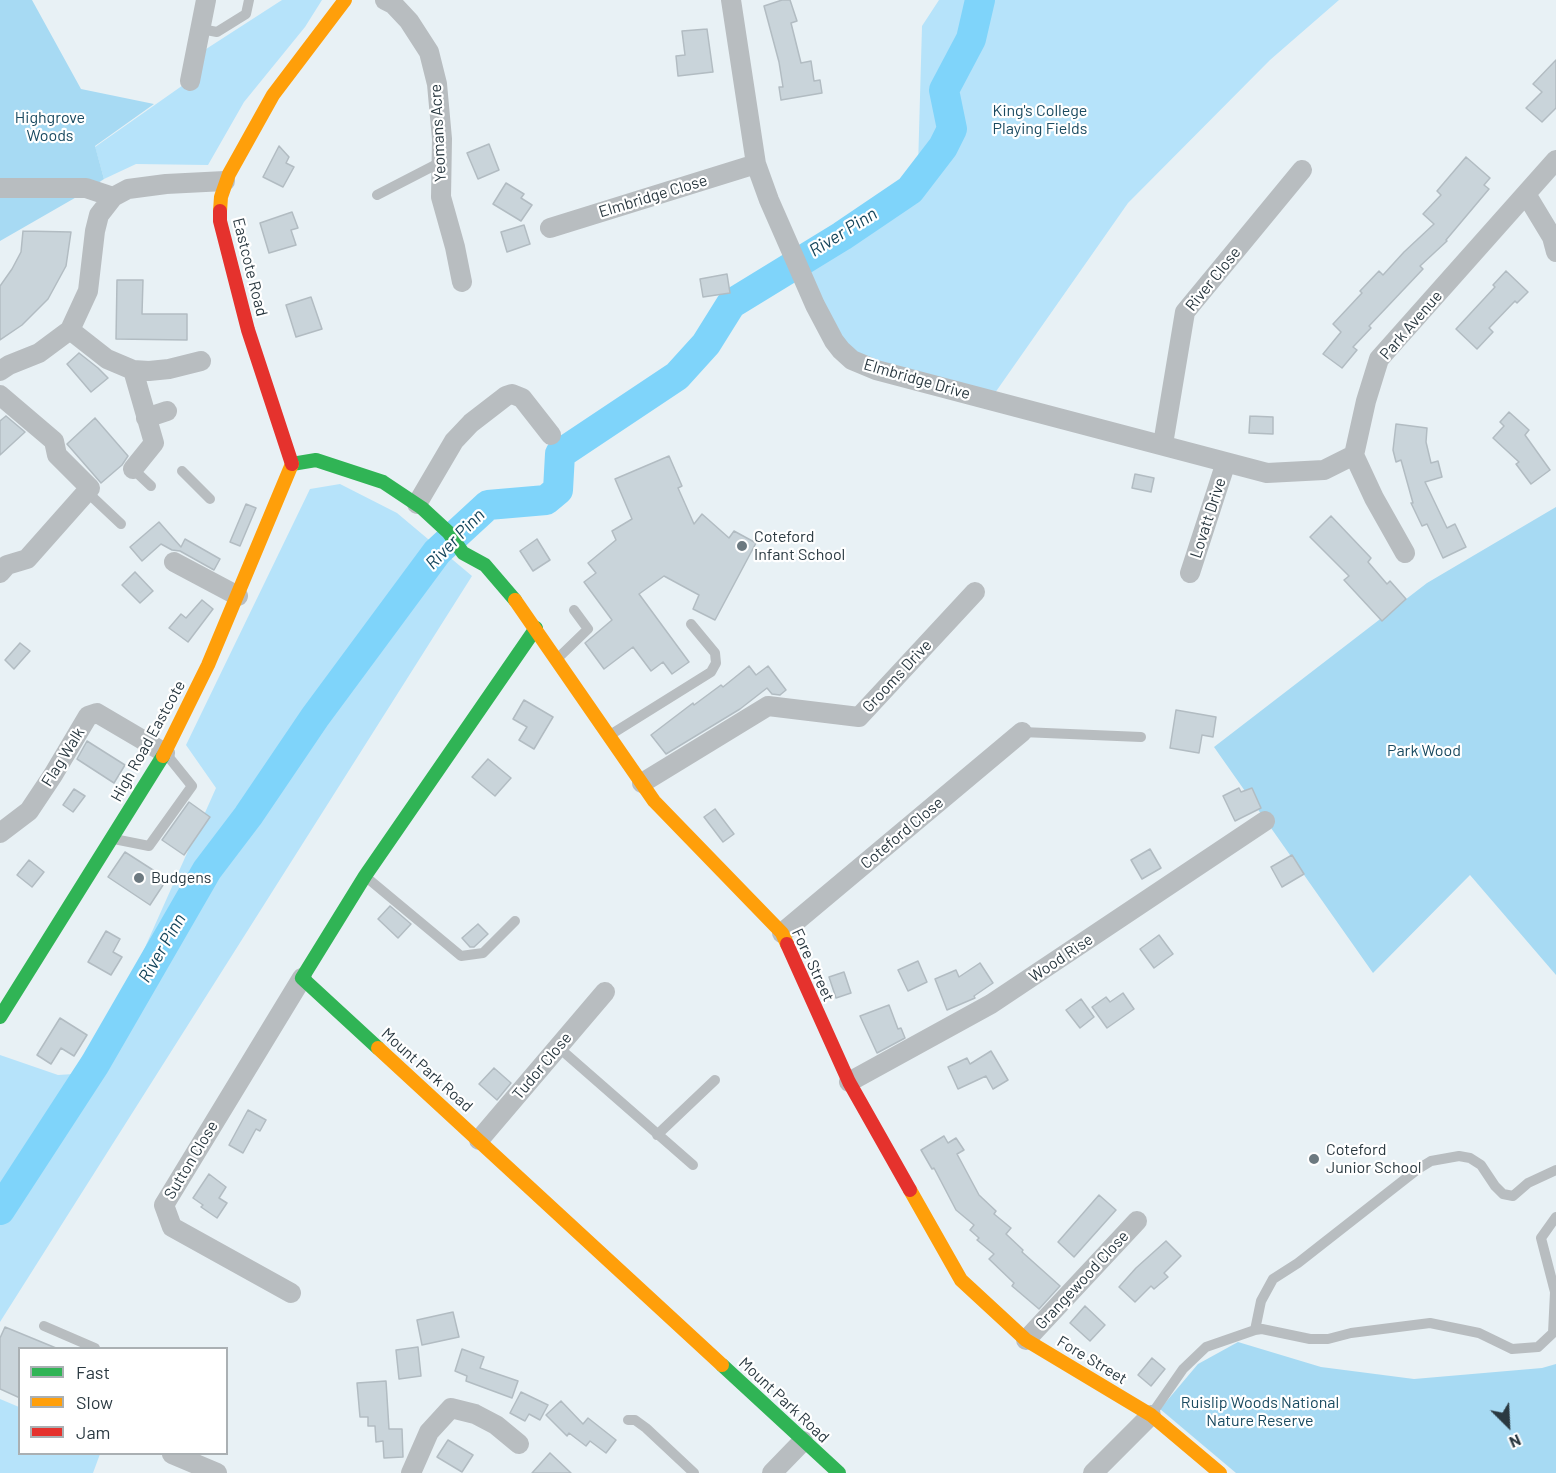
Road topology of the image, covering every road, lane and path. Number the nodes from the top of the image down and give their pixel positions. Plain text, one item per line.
1 (206, 0) edge
2 (249, 0) edge
3 (345, 0) edge
4 (385, 0) edge
5 (731, 0) edge
6 (201, 29) junction
7 (190, 81) dead end
8 (1556, 160) edge
9 (441, 162) junction
10 (756, 164) junction
11 (1302, 170) dead end
12 (225, 181) junction
13 (0, 188) edge
14 (1526, 194) junction
15 (376, 195) dead end
16 (113, 197) junction
17 (550, 228) dead end
18 (1556, 252) edge
19 (462, 282) dead end
20 (70, 330) junction
21 (201, 361) dead end
22 (133, 370) junction
23 (0, 372) edge
24 (0, 395) edge
25 (166, 411) dead end
26 (146, 418) junction
27 (551, 435) dead end
28 (1163, 444) junction
29 (1354, 455) junction
30 (1226, 462) junction
31 (292, 464) junction
32 (133, 470) joint
33 (182, 471) dead end
34 (151, 486) dead end
35 (87, 492) junction
36 (210, 499) dead end
37 (417, 504) junction
38 (121, 524) dead end
39 (455, 537) joint
40 (1405, 553) dead end
41 (174, 562) dead end
42 (485, 565) joint
43 (0, 573) edge
44 (1190, 573) dead end
45 (975, 592) dead end
46 (238, 596) junction
47 (574, 610) dead end
48 (691, 624) dead end
49 (536, 628) junction
50 (557, 660) junction
51 (1022, 732) joint
52 (609, 736) junction
53 (1141, 737) dead end
54 (165, 753) junction
55 (642, 783) junction
56 (1265, 821) dead end
57 (0, 833) edge
58 (111, 838) junction
59 (365, 876) junction
60 (515, 921) dead end
61 (782, 933) junction
62 (302, 978) junction
63 (0, 988) edge
64 (605, 992) dead end
65 (13, 996) junction
66 (0, 1017) edge
67 (558, 1047) junction
68 (715, 1080) dead end
69 (849, 1082) junction
70 (657, 1135) junction
71 (479, 1140) junction
72 (693, 1165) dead end
73 (1556, 1170) edge
74 (1556, 1217) edge
75 (1137, 1221) dead end
76 (291, 1293) dead end
77 (44, 1326) dead end
78 (1255, 1330) junction
79 (1026, 1340) junction
80 (93, 1347) edge
81 (1150, 1415) junction
82 (628, 1420) dead end
83 (803, 1441) junction
84 (519, 1444) dead end
85 (176, 1462) edge
86 (217, 1473) edge
87 (411, 1473) edge
88 (693, 1473) edge
89 (772, 1473) edge
90 (839, 1473) edge
91 (1092, 1473) edge
92 (1220, 1473) edge

1 - 6 street
2 - 6 lane
3 - 12 street, Eastcote Road
4 - 9 street, Yeomans Acre
5 - 10 street, Elmbridge Drive
6 - 7 street
8 - 14 street, Park Avenue
9 - 15 lane
9 - 19 street, Yeomans Acre
10 - 17 street, Elmbridge Close
10 - 28 street, Elmbridge Drive
11 - 28 street, River Close
12 - 16 street
12 - 31 street, Eastcote Road
13 - 16 street
14 - 18 street
14 - 29 street, Park Avenue
16 - 20 street
20 - 22 street
20 - 23 street
21 - 22 street
22 - 26 street
24 - 35 street
25 - 26 street
26 - 32 street
27 - 37 street
28 - 30 street, Elmbridge Drive
29 - 30 street, Elmbridge Drive
29 - 40 street
30 - 44 street, Lovatt Drive
31 - 37 street
31 - 46 street, High Road Eastcote
32 - 34 lane
33 - 36 lane
35 - 38 lane
35 - 43 street
37 - 39 street
39 - 42 street
41 - 46 street
42 - 49 street, Fore Street
45 - 55 street, Grooms Drive
46 - 54 street, High Road Eastcote
47 - 50 lane
48 - 52 lane
49 - 50 street, Fore Street
49 - 59 street
50 - 52 street, Fore Street
51 - 53 lane
51 - 61 street, Coteford Close
52 - 55 street, Fore Street
54 - 57 street, Flag Walk
54 - 58 street, High Road Eastcote
54 - 58 lane
55 - 61 street, Fore Street
56 - 69 street, Wood Rise
58 - 65 street, High Road Eastcote
59 - 60 lane
59 - 62 street
61 - 69 street, Fore Street
62 - 71 street, Mount Park Road
62 - 76 street, Sutton Close
63 - 65 lane
64 - 67 street, Tudor Close
65 - 66 street, High Road Eastcote
67 - 70 lane
67 - 71 street, Tudor Close
68 - 70 lane
69 - 79 street, Fore Street
70 - 72 lane
71 - 83 street, Mount Park Road
73 - 78 lane
74 - 78 lane
75 - 79 street, Grangewood Close
77 - 80 lane
78 - 81 lane
79 - 81 street, Fore Street
81 - 91 street
81 - 92 street, Fore Street
82 - 88 lane
83 - 89 street
83 - 90 street, Mount Park Road
84 - 87 street
85 - 86 street

